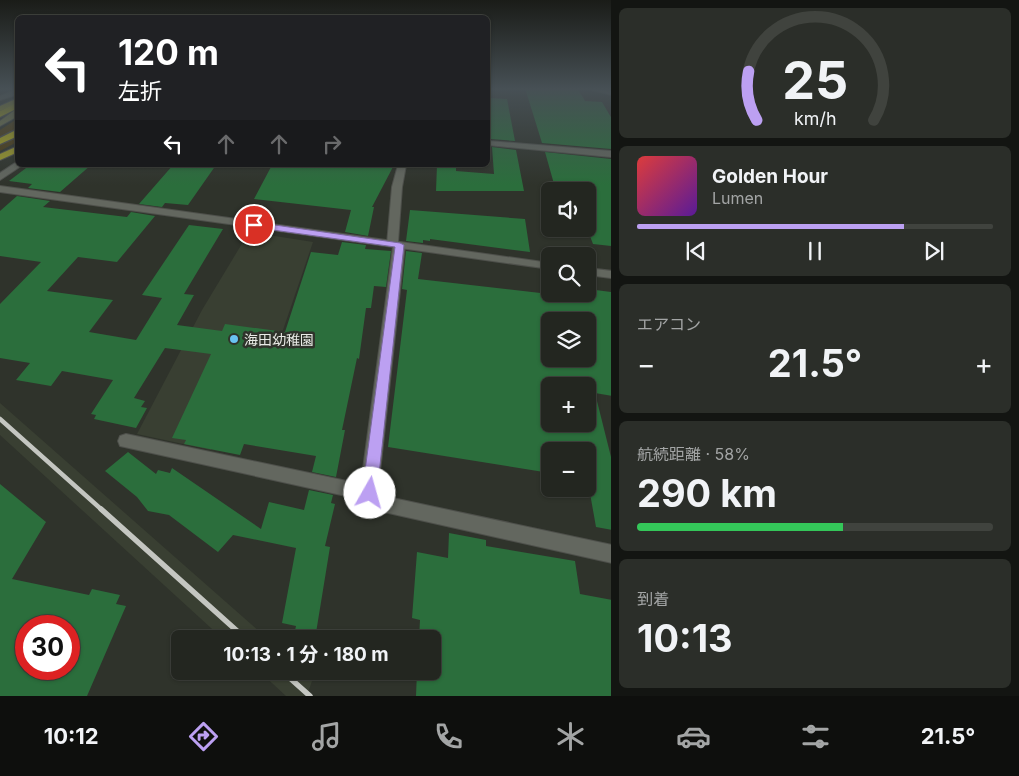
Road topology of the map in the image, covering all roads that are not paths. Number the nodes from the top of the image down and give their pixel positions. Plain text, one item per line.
1 (15, 134) edge
2 (0, 141) edge
3 (490, 143) edge
4 (15, 150) edge
5 (611, 154) edge
6 (0, 157) edge
7 (15, 166) edge
8 (402, 167) edge
9 (0, 177) edge
10 (0, 189) edge
11 (396, 245) junction
12 (541, 265) edge
13 (596, 273) edge
14 (611, 275) edge
15 (126, 441) dead end
16 (370, 493) junction
17 (611, 554) edge

1 - 2 highway
3 - 5 street
4 - 6 highway
7 - 9 street
8 - 11 street
10 - 11 street
11 - 12 street
11 - 16 street
13 - 14 street
15 - 16 street
16 - 17 street

